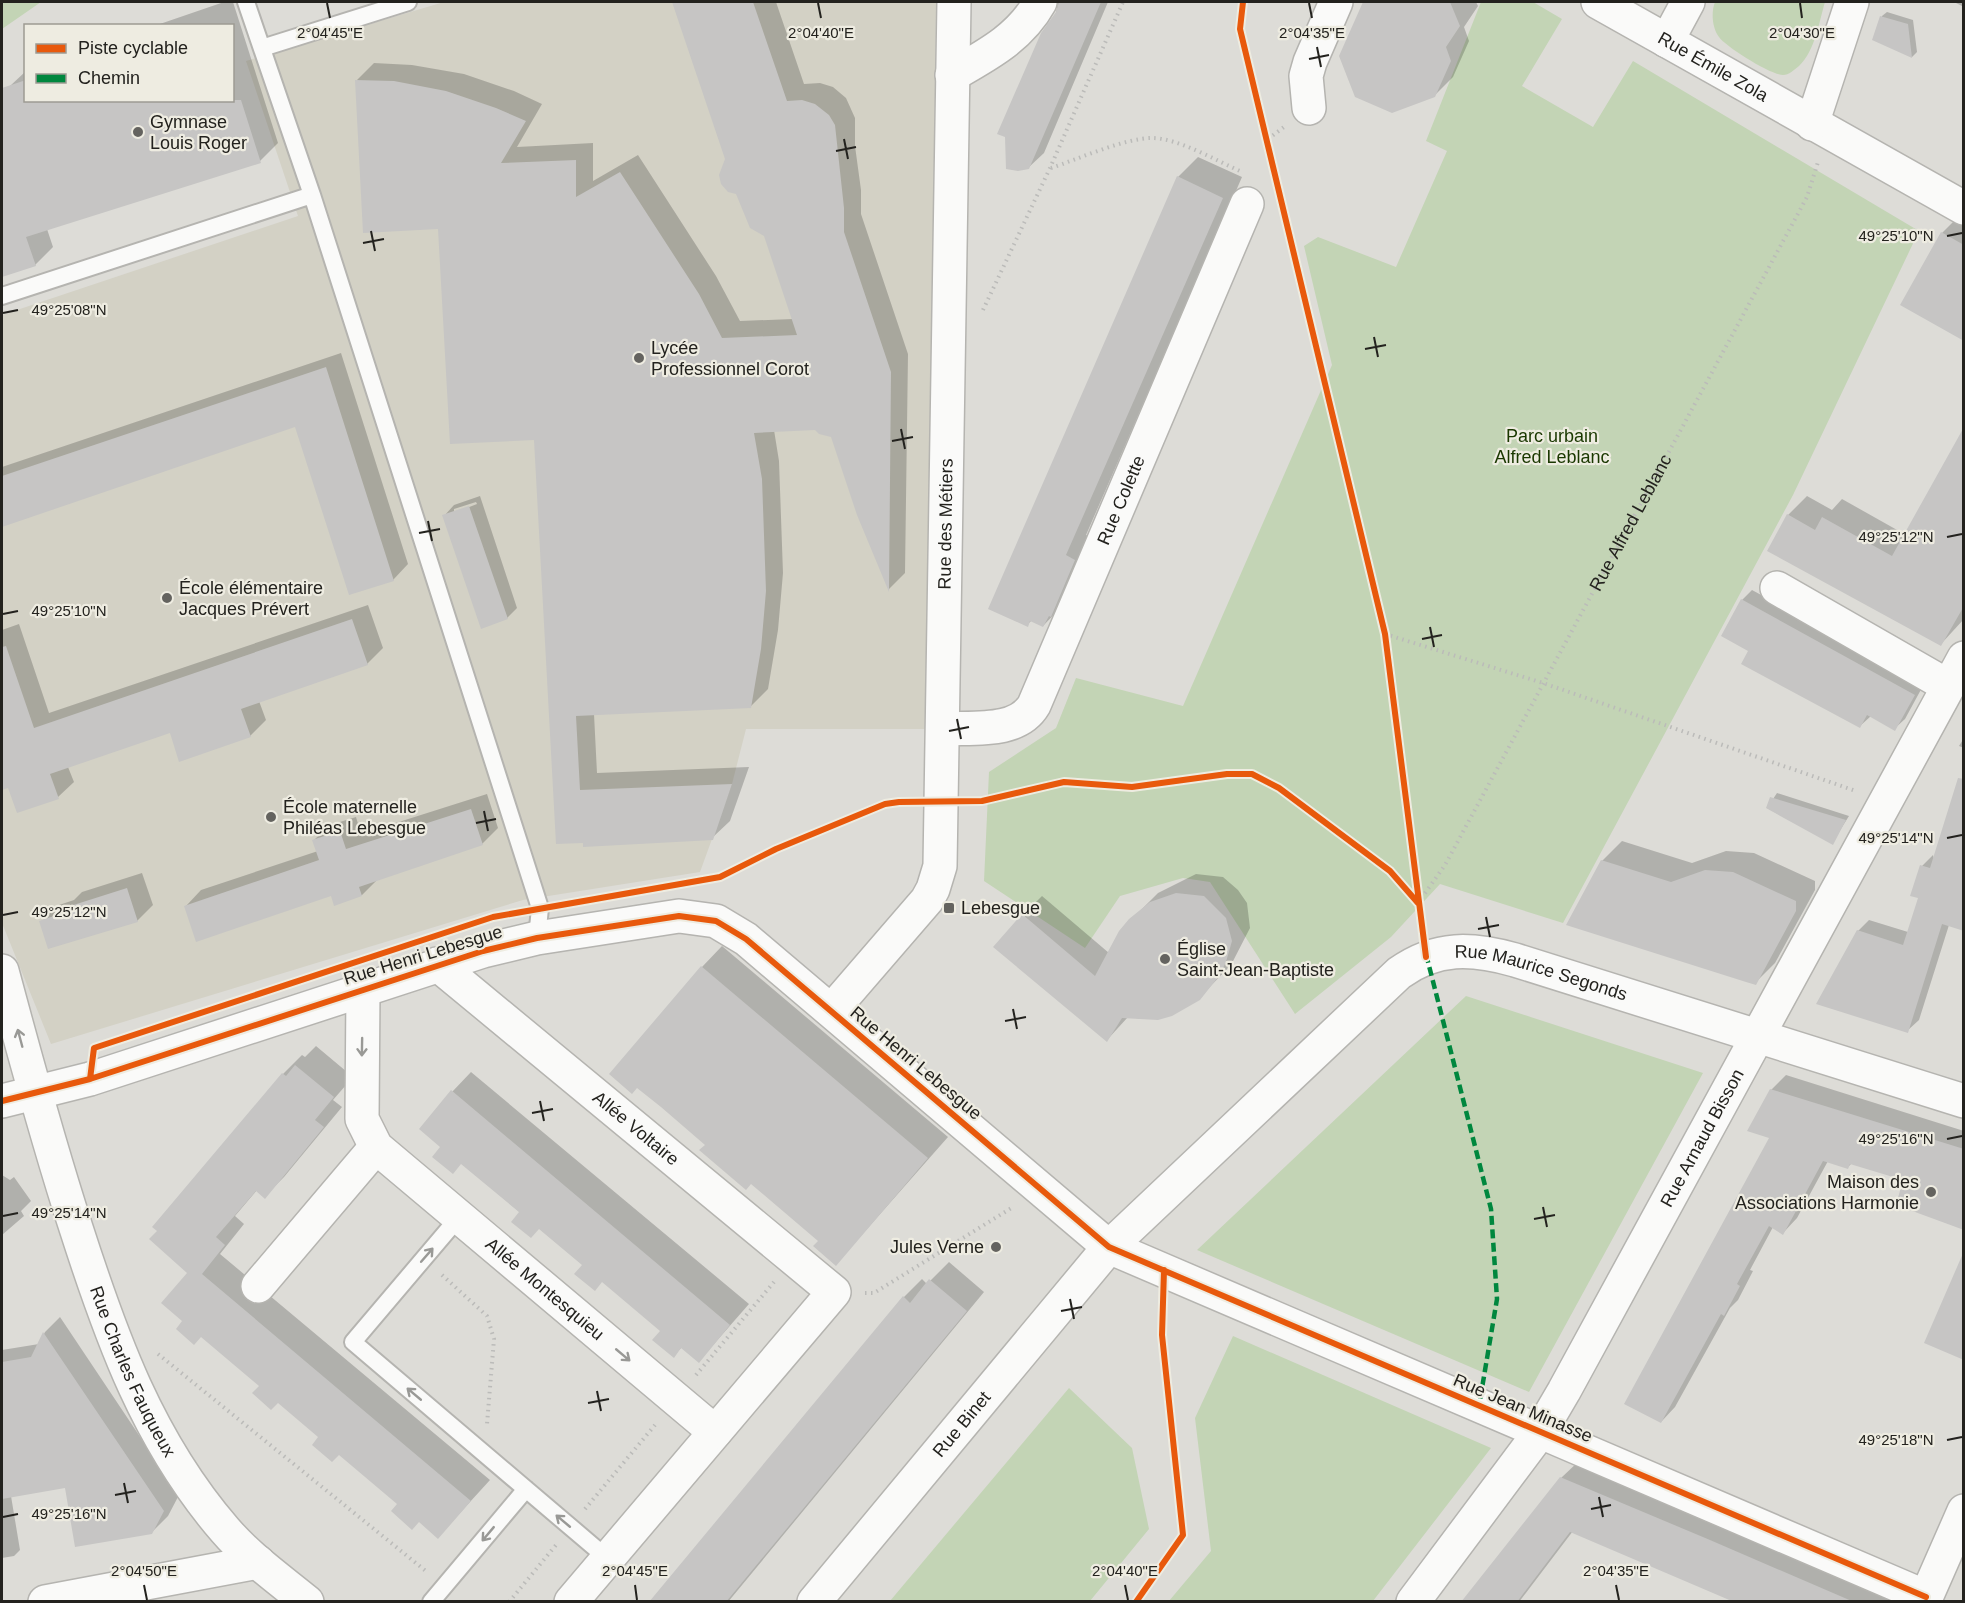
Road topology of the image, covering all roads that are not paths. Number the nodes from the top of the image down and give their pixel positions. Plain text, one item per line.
1 (246, 2) edge
2 (408, 2) edge
3 (954, 2) edge
4 (1040, 2) edge
5 (1336, 2) edge
6 (1598, 2) edge
7 (1688, 2) edge
8 (1852, 2) edge
9 (1667, 41) junction
10 (262, 48) junction
11 (951, 75) junction
12 (1309, 108) dead end
13 (1819, 128) junction
14 (1249, 190) road end
15 (312, 195) junction
16 (1964, 208) edge
17 (2, 296) edge
18 (1777, 588) dead end
19 (1956, 672) edge
20 (943, 729) junction
21 (537, 938) junction
22 (437, 964) junction
23 (2, 971) edge
24 (363, 989) junction
25 (832, 1010) junction
26 (1758, 1036) junction
27 (34, 1095) junction
28 (2, 1101) edge
29 (1964, 1101) edge
30 (376, 1147) junction
31 (459, 1217) junction
32 (1109, 1247) junction
33 (258, 1286) dead end
34 (715, 1432) junction
35 (1540, 1432) junction
36 (526, 1489) junction
37 (1964, 1511) edge
38 (607, 1558) junction
39 (258, 1562) junction
40 (1925, 1599) edge
41 (45, 1602) edge
42 (307, 1602) edge
43 (431, 1602) edge
44 (571, 1602) edge
45 (814, 1602) edge
46 (1413, 1602) edge

1 - 10 lane
2 - 10 lane
3 - 11 street, Rue des Métiers
4 - 11 street
5 - 12 street
6 - 9 street, Rue Émile Zola
7 - 9 street
8 - 13 street
9 - 13 street, Rue Émile Zola
10 - 15 lane
11 - 20 street, Rue des Métiers
13 - 16 street, Rue Émile Zola
14 - 20 street, Rue Colette
15 - 17 lane
15 - 21 lane
18 - 19 street
19 - 26 street, Rue Arnaud Bisson
20 - 25 street, Rue des Métiers
21 - 22 street, Rue Henri Lebesgue
21 - 25 street, Rue Henri Lebesgue
22 - 24 street, Rue Henri Lebesgue
22 - 34 street, Allée Voltaire
27 -> 23 street, Rue Charles Fauqueux
24 - 27 street, Rue Henri Lebesgue
24 -> 30 street, Allée Montesquieu
25 - 32 street, Rue Henri Lebesgue
26 - 29 street, Rue Maurice Segonds
26 - 32 street, Rue Maurice Segonds
26 - 35 street, Rue Arnaud Bisson
27 - 28 street, Rue Henri Lebesgue
27 - 39 street, Rue Charles Fauqueux
30 - 31 street, Allée Montesquieu
30 - 33 street
31 -> 34 street, Allée Montesquieu
36 -> 31 lane
32 - 35 street, Rue Jean Minasse
32 - 45 street, Rue Binet
34 - 38 street
35 - 40 street, Rue Jean Minasse
35 - 46 street, Rue Arnaud Bisson
38 -> 36 lane
36 -> 43 lane
37 - 40 street
38 - 44 street
39 - 41 street
39 - 42 street, Rue Charles Fauqueux

